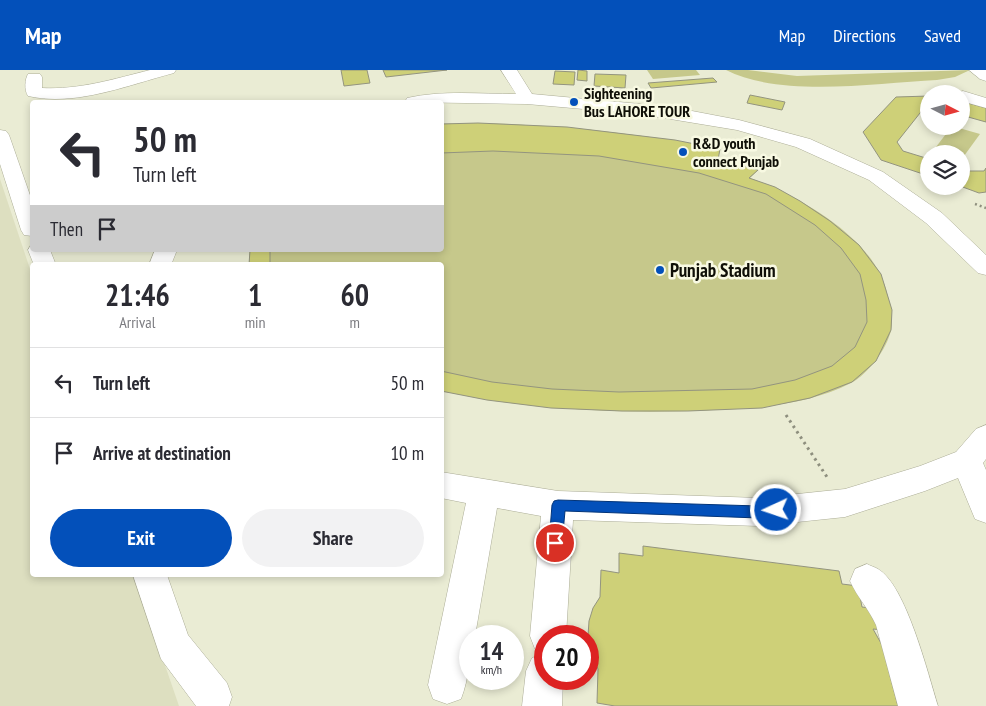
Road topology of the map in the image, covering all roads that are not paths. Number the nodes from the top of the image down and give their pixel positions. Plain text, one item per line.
1 (168, 70) edge
2 (509, 70) edge
3 (977, 70) edge
4 (986, 76) edge
5 (34, 77) dead end
6 (86, 97) edge
7 (970, 98) edge
8 (464, 99) junction
9 (444, 100) edge
10 (527, 100) junction
11 (986, 103) edge
12 (444, 104) edge
13 (0, 134) edge
14 (30, 224) edge
15 (986, 268) edge
16 (986, 437) edge
17 (967, 461) junction
18 (444, 486) edge
19 (484, 493) junction
20 (558, 505) junction
21 (986, 509) edge
22 (151, 577) edge
23 (867, 581) dead end
24 (549, 625) edge
25 (447, 686) dead end
26 (543, 690) edge
27 (213, 697) dead end
28 (542, 706) edge
29 (918, 706) edge

1 - 6 street
2 - 10 street
3 - 4 street
5 - 6 street
7 - 11 street
8 - 9 street
8 - 10 street
8 - 12 street
10 - 15 street
13 - 14 street
16 - 17 street
17 - 20 street
17 - 21 street
18 - 19 street
19 - 20 street
19 - 25 street
20 - 24 street
22 - 27 street
23 - 29 street
26 - 28 street

